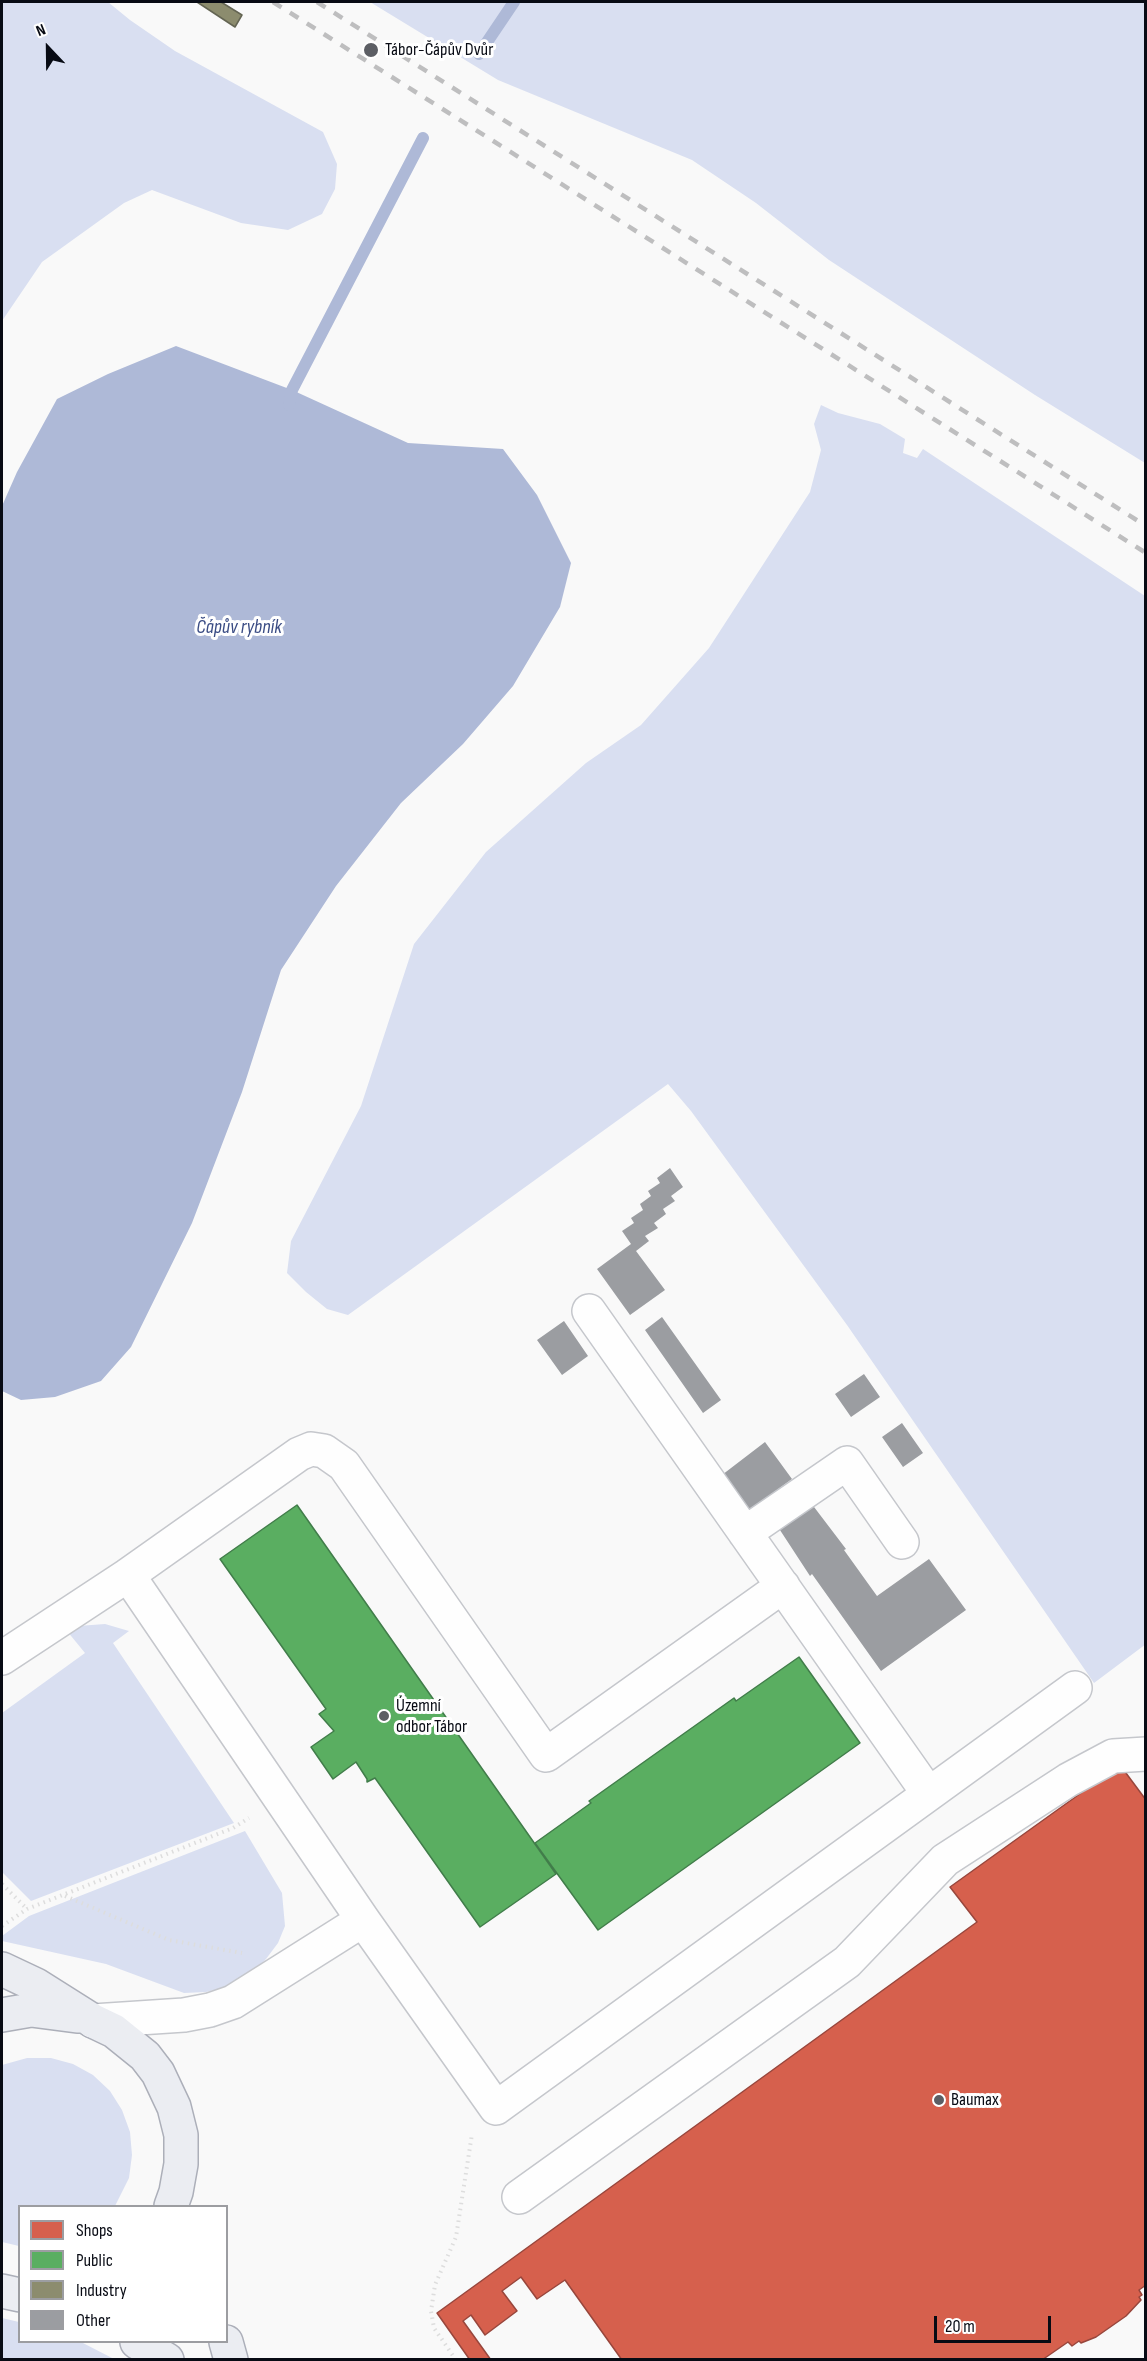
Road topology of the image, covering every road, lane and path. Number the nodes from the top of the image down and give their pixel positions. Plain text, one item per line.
1 (589, 1311) dead end
2 (745, 1533) junction
3 (902, 1542) dead end
4 (128, 1575) junction
5 (783, 1586) junction
6 (2, 1658) edge
7 (1075, 1688) dead end
8 (1146, 1754) edge
9 (928, 1793) junction
10 (280, 1799) junction
11 (2, 1884) edge
12 (64, 1895) junction
13 (27, 1909) junction
14 (363, 1920) junction
15 (2, 1926) edge
16 (292, 1965) junction
17 (2, 1969) edge
18 (2, 2015) edge
19 (93, 2021) junction
20 (496, 2108) junction
21 (181, 2164) junction
22 (519, 2197) dead end
23 (171, 2205) edge
24 (190, 2205) edge
25 (2, 2291) edge
26 (18, 2295) edge
27 (139, 2343) edge
28 (226, 2343) edge
29 (167, 2360) edge
30 (231, 2360) edge
31 (456, 2360) edge

1 - 2 lane
2 - 3 lane
2 - 5 lane
4 - 5 lane
4 - 6 lane
4 - 10 lane
5 - 9 lane
7 - 9 lane
8 - 22 lane
9 - 20 lane
10 - 12 path
10 - 14 lane
11 - 13 path
12 - 13 path
12 - 16 path
13 - 15 path
14 - 16 lane
14 - 20 lane
16 - 19 lane
17 - 19 main road
18 - 19 main road
19 - 21 main road
20 - 31 path
21 - 23 main road
21 - 24 main road
25 - 26 main road
27 - 29 main road
28 - 30 main road

